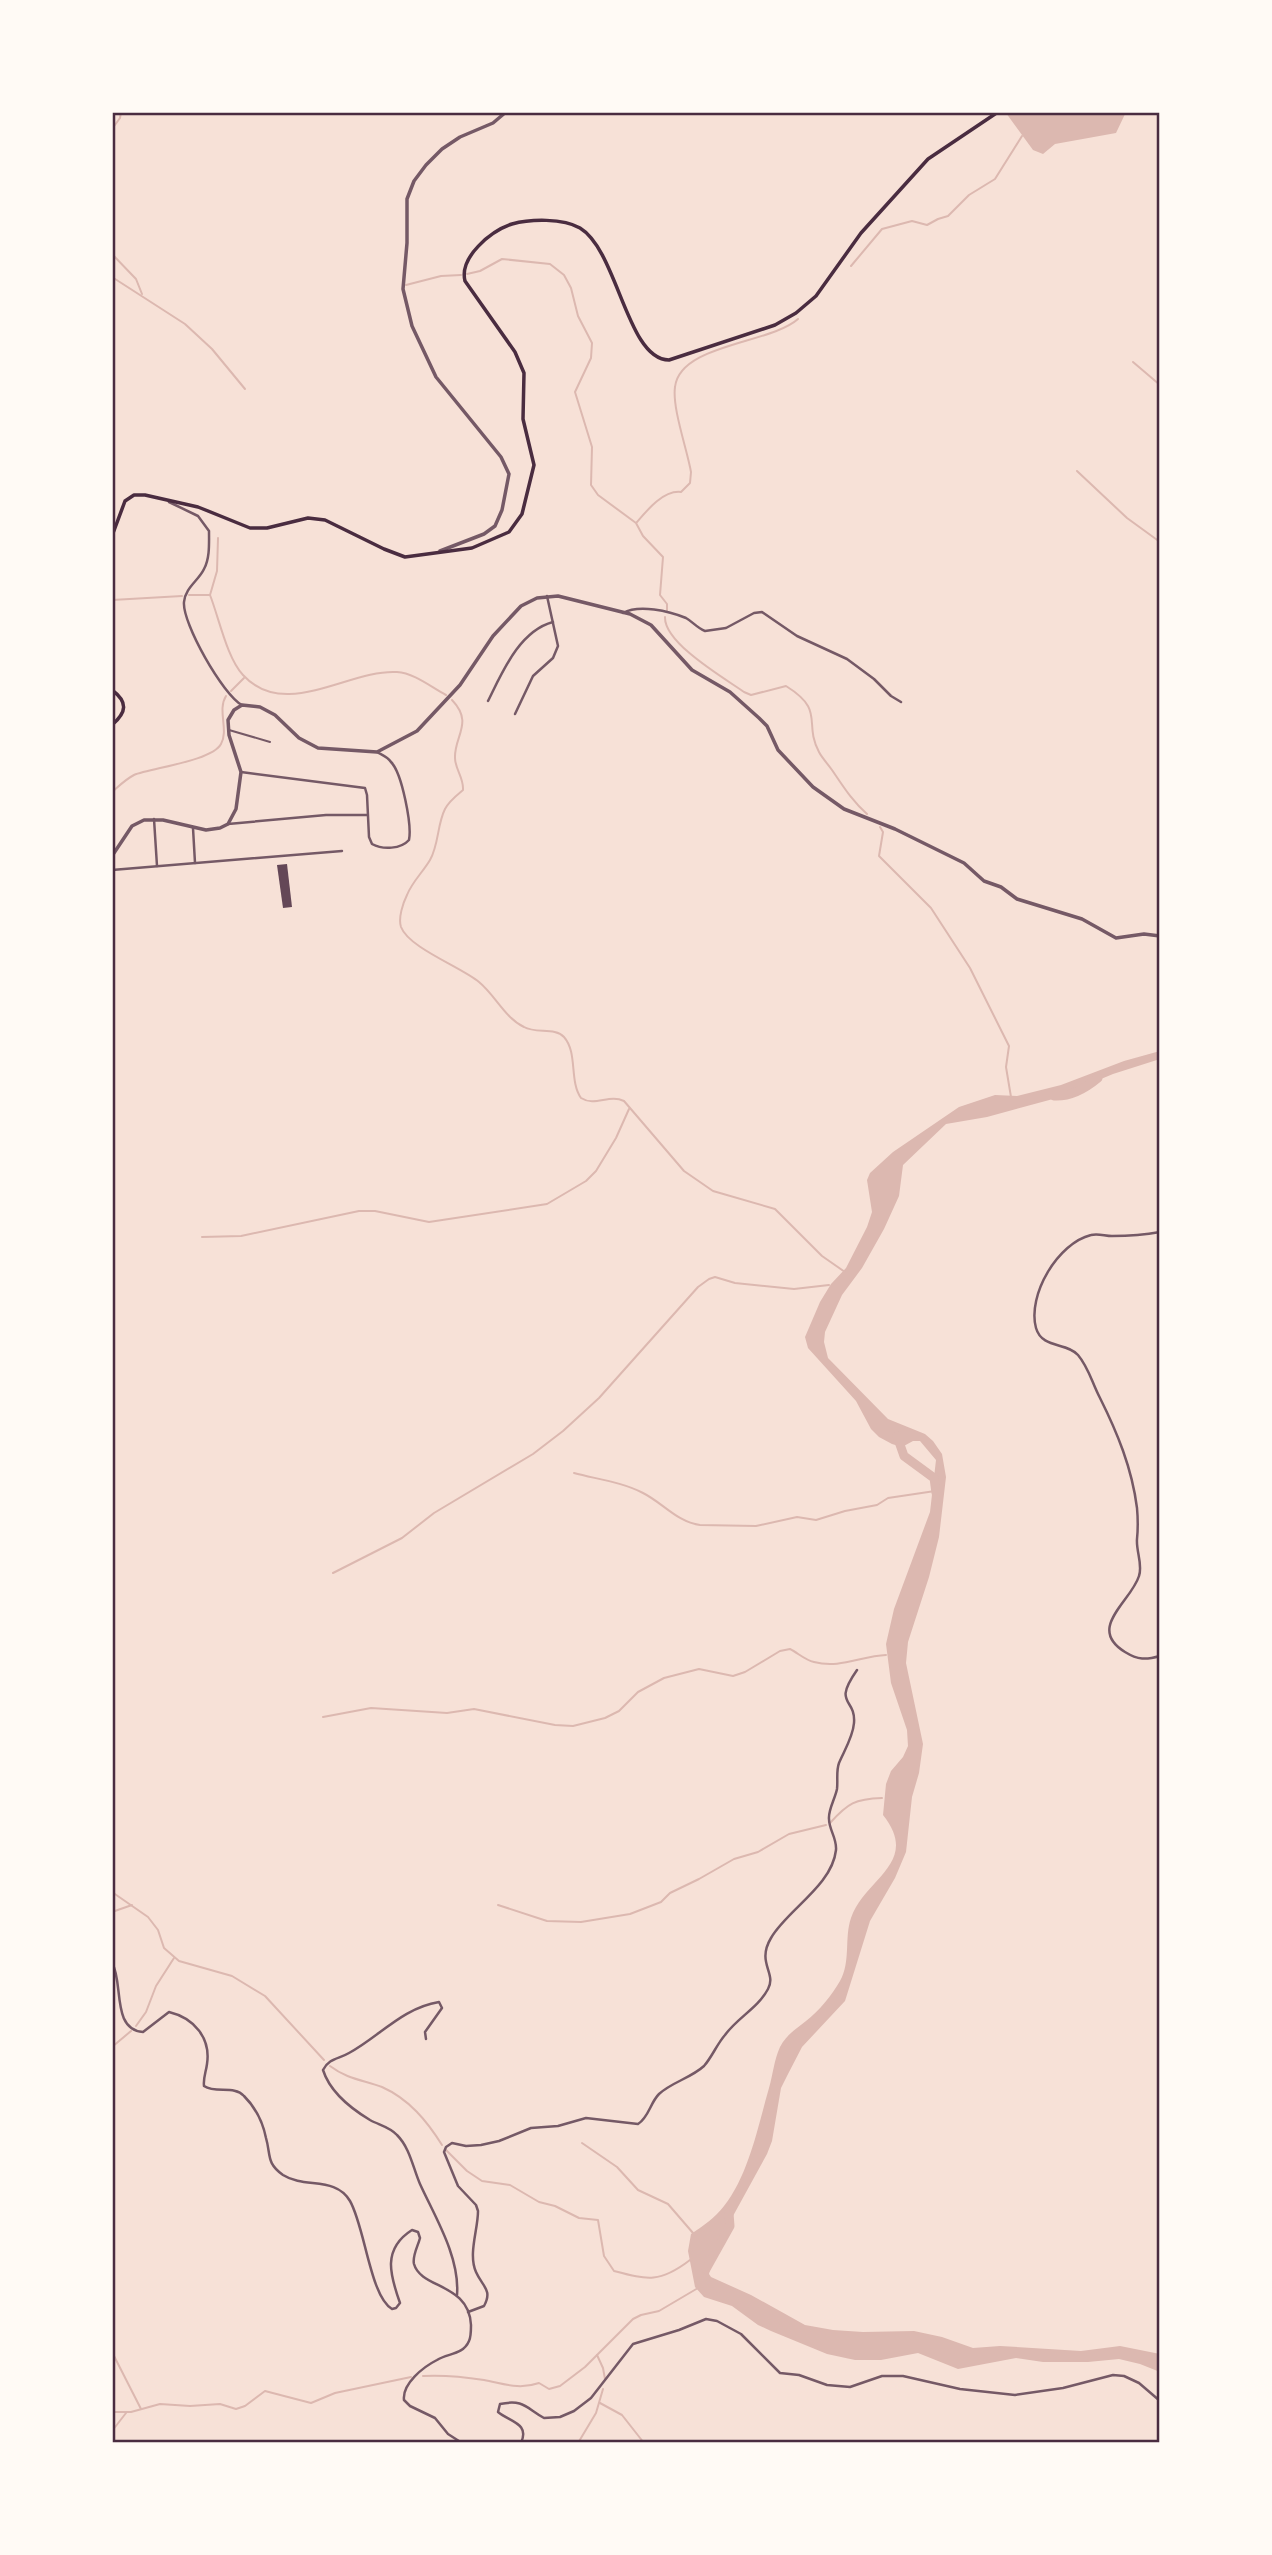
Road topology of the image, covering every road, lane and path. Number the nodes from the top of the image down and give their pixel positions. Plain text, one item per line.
1 (506, 112) edge
2 (998, 112) edge
3 (159, 498) junction
4 (112, 536) edge
5 (431, 554) junction
6 (547, 596) junction
7 (622, 612) junction
8 (553, 622) junction
9 (112, 690) edge
10 (488, 701) dead end
11 (901, 702) dead end
12 (242, 705) junction
13 (515, 714) dead end
14 (112, 725) edge
15 (228, 729) junction
16 (270, 742) dead end
17 (377, 752) junction
18 (241, 772) junction
19 (368, 815) junction
20 (154, 819) junction
21 (228, 824) junction
22 (193, 828) junction
23 (342, 851) dead end
24 (112, 856) edge
25 (195, 863) junction
26 (157, 866) junction
27 (112, 870) edge
28 (1160, 936) edge
29 (1160, 1232) edge
30 (1160, 1656) edge
31 (857, 1670) dead end
32 (112, 1963) edge
33 (426, 2039) dead end
34 (457, 2296) junction
35 (468, 2312) junction
36 (1160, 2401) edge
37 (462, 2443) edge
38 (522, 2443) edge

1 - 5 street
2 - 5 main road
3 - 4 main road
3 - 5 main road
3 - 12 street
6 - 7 street
6 - 8 street
6 - 17 street
7 - 11 street
7 - 28 street
8 - 10 street
8 - 13 street
9 - 14 main road
12 - 15 street
12 - 17 street
15 - 16 lane
15 - 18 street
17 - 19 street
18 - 19 street
18 - 21 street
19 - 21 street
20 - 22 street
20 - 24 street
20 - 26 street
21 - 22 street
22 - 25 street
23 - 25 street
25 - 26 street
26 - 27 street
29 - 30 street
31 - 35 street
32 - 34 street
33 - 34 street
34 - 35 street
35 - 37 street
36 - 38 street

